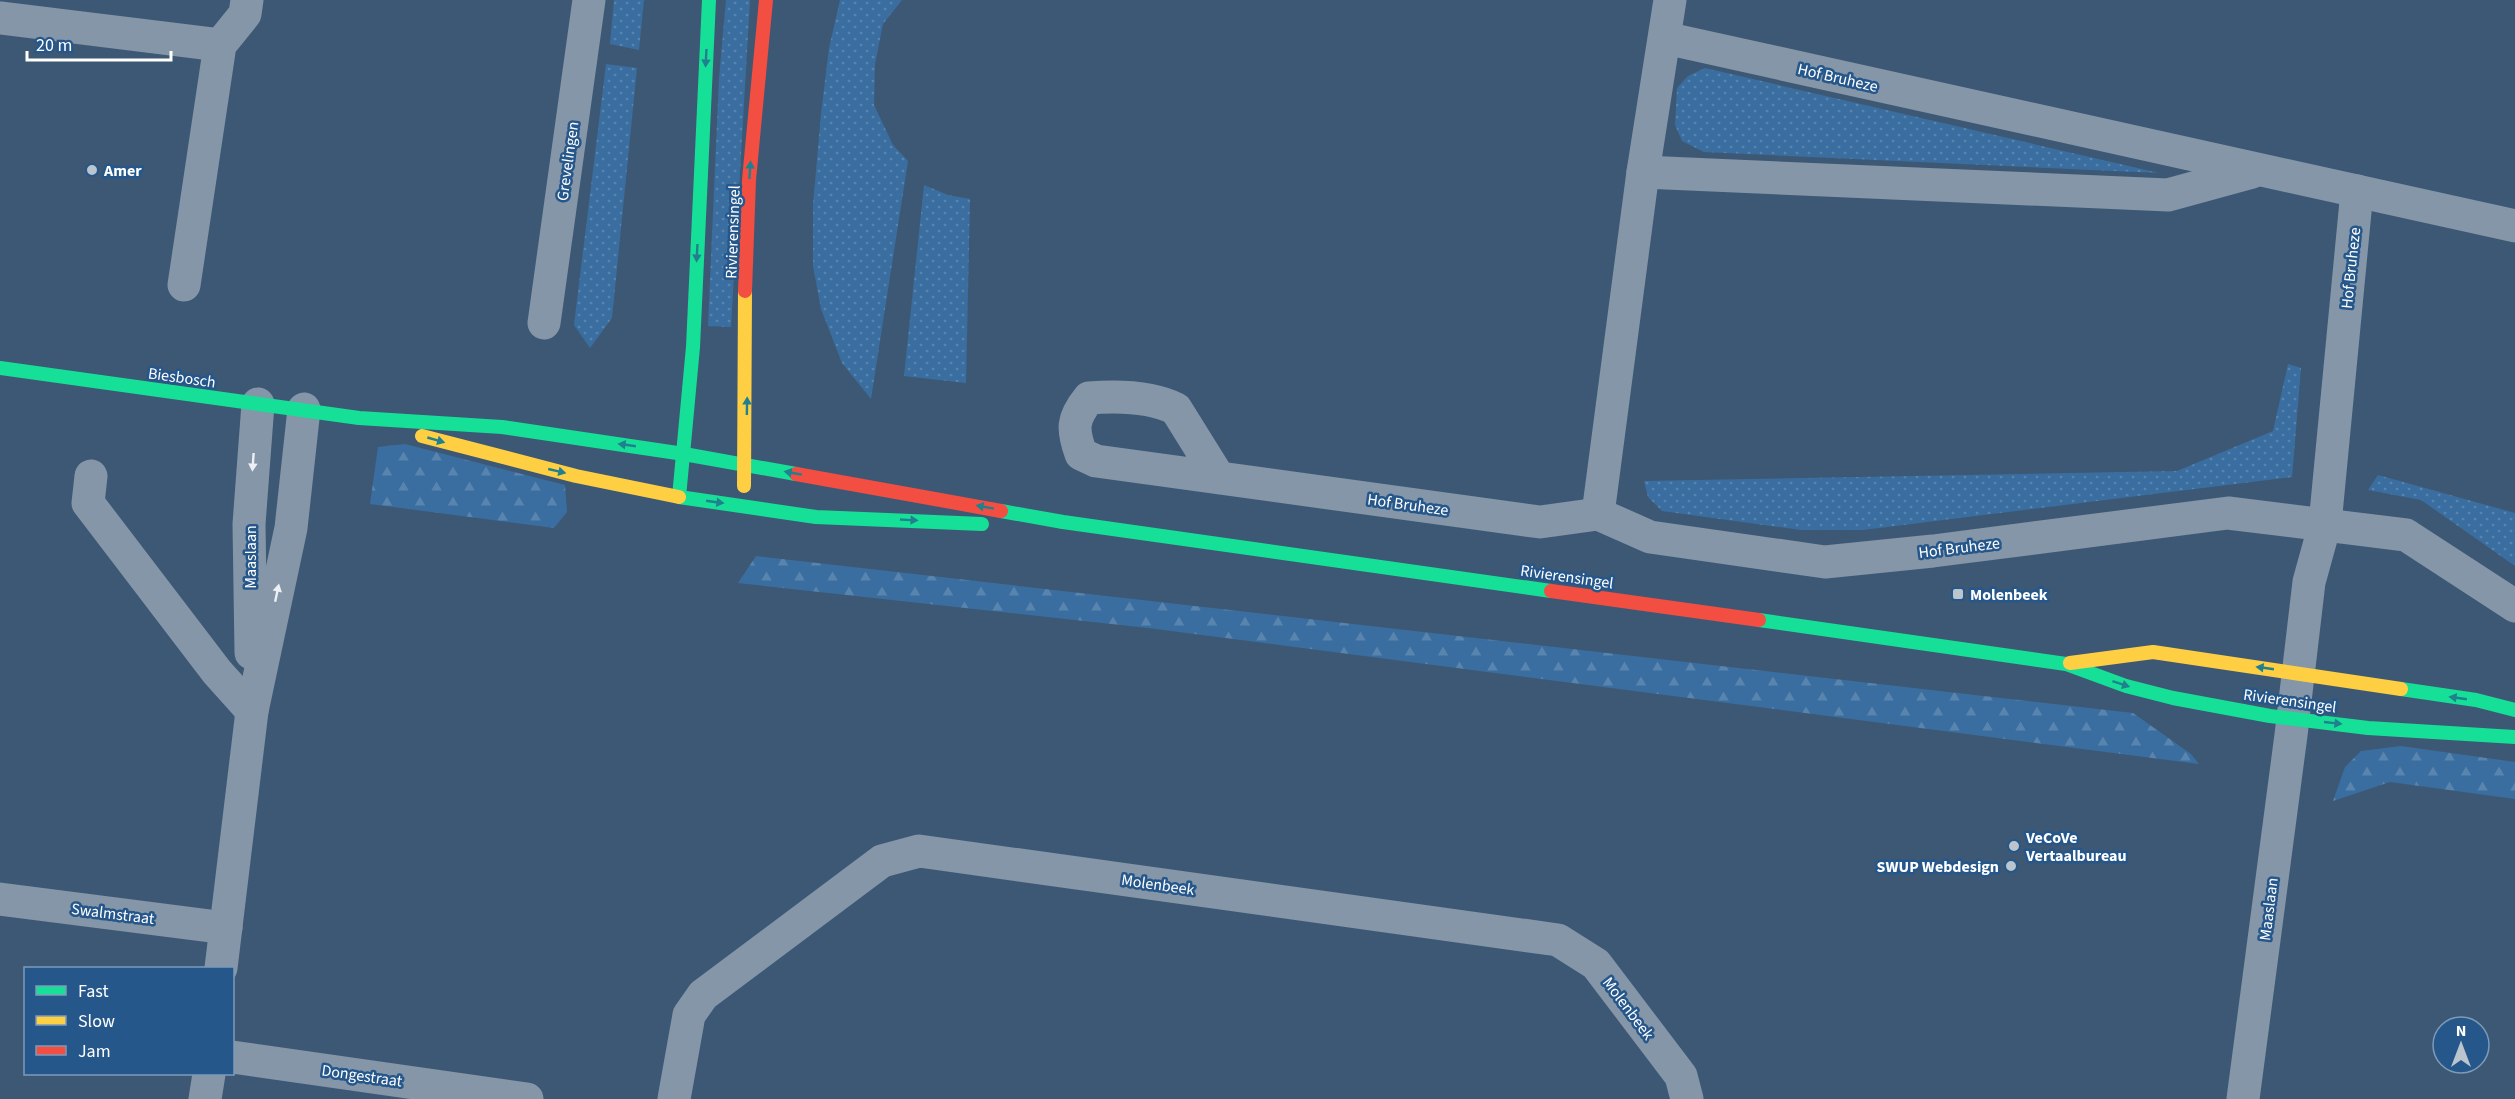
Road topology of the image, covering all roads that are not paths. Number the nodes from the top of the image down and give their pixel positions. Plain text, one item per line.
1 (247, 0) edge
2 (590, 0) edge
3 (709, 0) edge
4 (766, 0) edge
5 (1670, 0) edge
6 (0, 18) edge
7 (1665, 38) junction
8 (220, 45) junction
9 (2258, 171) junction
10 (1643, 172) junction
11 (2357, 191) junction
12 (2515, 226) edge
13 (184, 285) dead end
14 (544, 323) dead end
15 (0, 368) edge
16 (258, 404) junction
17 (304, 409) junction
18 (359, 418) junction
19 (684, 454) junction
20 (746, 465) junction
21 (91, 476) dead end
22 (1219, 478) dead end
23 (679, 497) junction
24 (743, 506) junction
25 (1598, 514) junction
26 (1063, 522) junction
27 (2325, 524) junction
28 (2515, 606) edge
29 (2066, 664) junction
30 (2298, 673) junction
31 (2515, 710) edge
32 (252, 711) junction
33 (2294, 718) junction
34 (2515, 737) edge
35 (0, 899) edge
36 (226, 928) junction
37 (221, 967) edge
38 (234, 1057) edge
39 (209, 1075) edge
40 (205, 1099) edge
41 (527, 1099) edge
42 (674, 1099) edge
43 (1688, 1099) edge
44 (2243, 1099) edge

1 - 8 street
2 - 14 street, Grevelingen
3 -> 19 street, Rivierensingel
20 -> 4 street, Rivierensingel
5 - 7 street
6 - 8 street
7 - 9 street, Hof Bruheze
7 - 10 street
8 - 13 street
9 - 10 street, Hof Bruheze
9 - 11 street, Hof Bruheze
10 - 25 street
11 - 12 street, Hof Bruheze
11 - 27 street, Hof Bruheze
15 - 16 street, Biesbosch
16 - 17 street, Biesbosch
16 -> 32 street, Maaslaan
17 - 18 street, Biesbosch
32 -> 17 street, Maaslaan
19 -> 18 street, Biesbosch
18 -> 23 street, Biesbosch
19 - 20 street, Rivierensingel
19 - 23 street, Rivierensingel
20 - 24 street, Rivierensingel
26 -> 20 street, Rivierensingel
21 - 32 street
22 - 25 street, Hof Bruheze
23 -> 24 street, Rivierensingel
24 -> 26 street, Rivierensingel
25 - 27 street, Hof Bruheze
26 - 29 street, Rivierensingel
27 - 28 street, Hof Bruheze
27 - 30 street, Hof Bruheze
30 -> 29 street, Rivierensingel
29 -> 33 street, Rivierensingel
31 -> 30 street, Rivierensingel
30 - 33 street, Maaslaan
32 - 36 street, Maaslaan
33 -> 34 street, Rivierensingel
33 - 44 street, Maaslaan
35 - 36 street, Swalmstraat
36 - 37 street, Maaslaan
38 - 41 street, Dongestraat
39 - 40 street
42 - 43 street, Molenbeek

